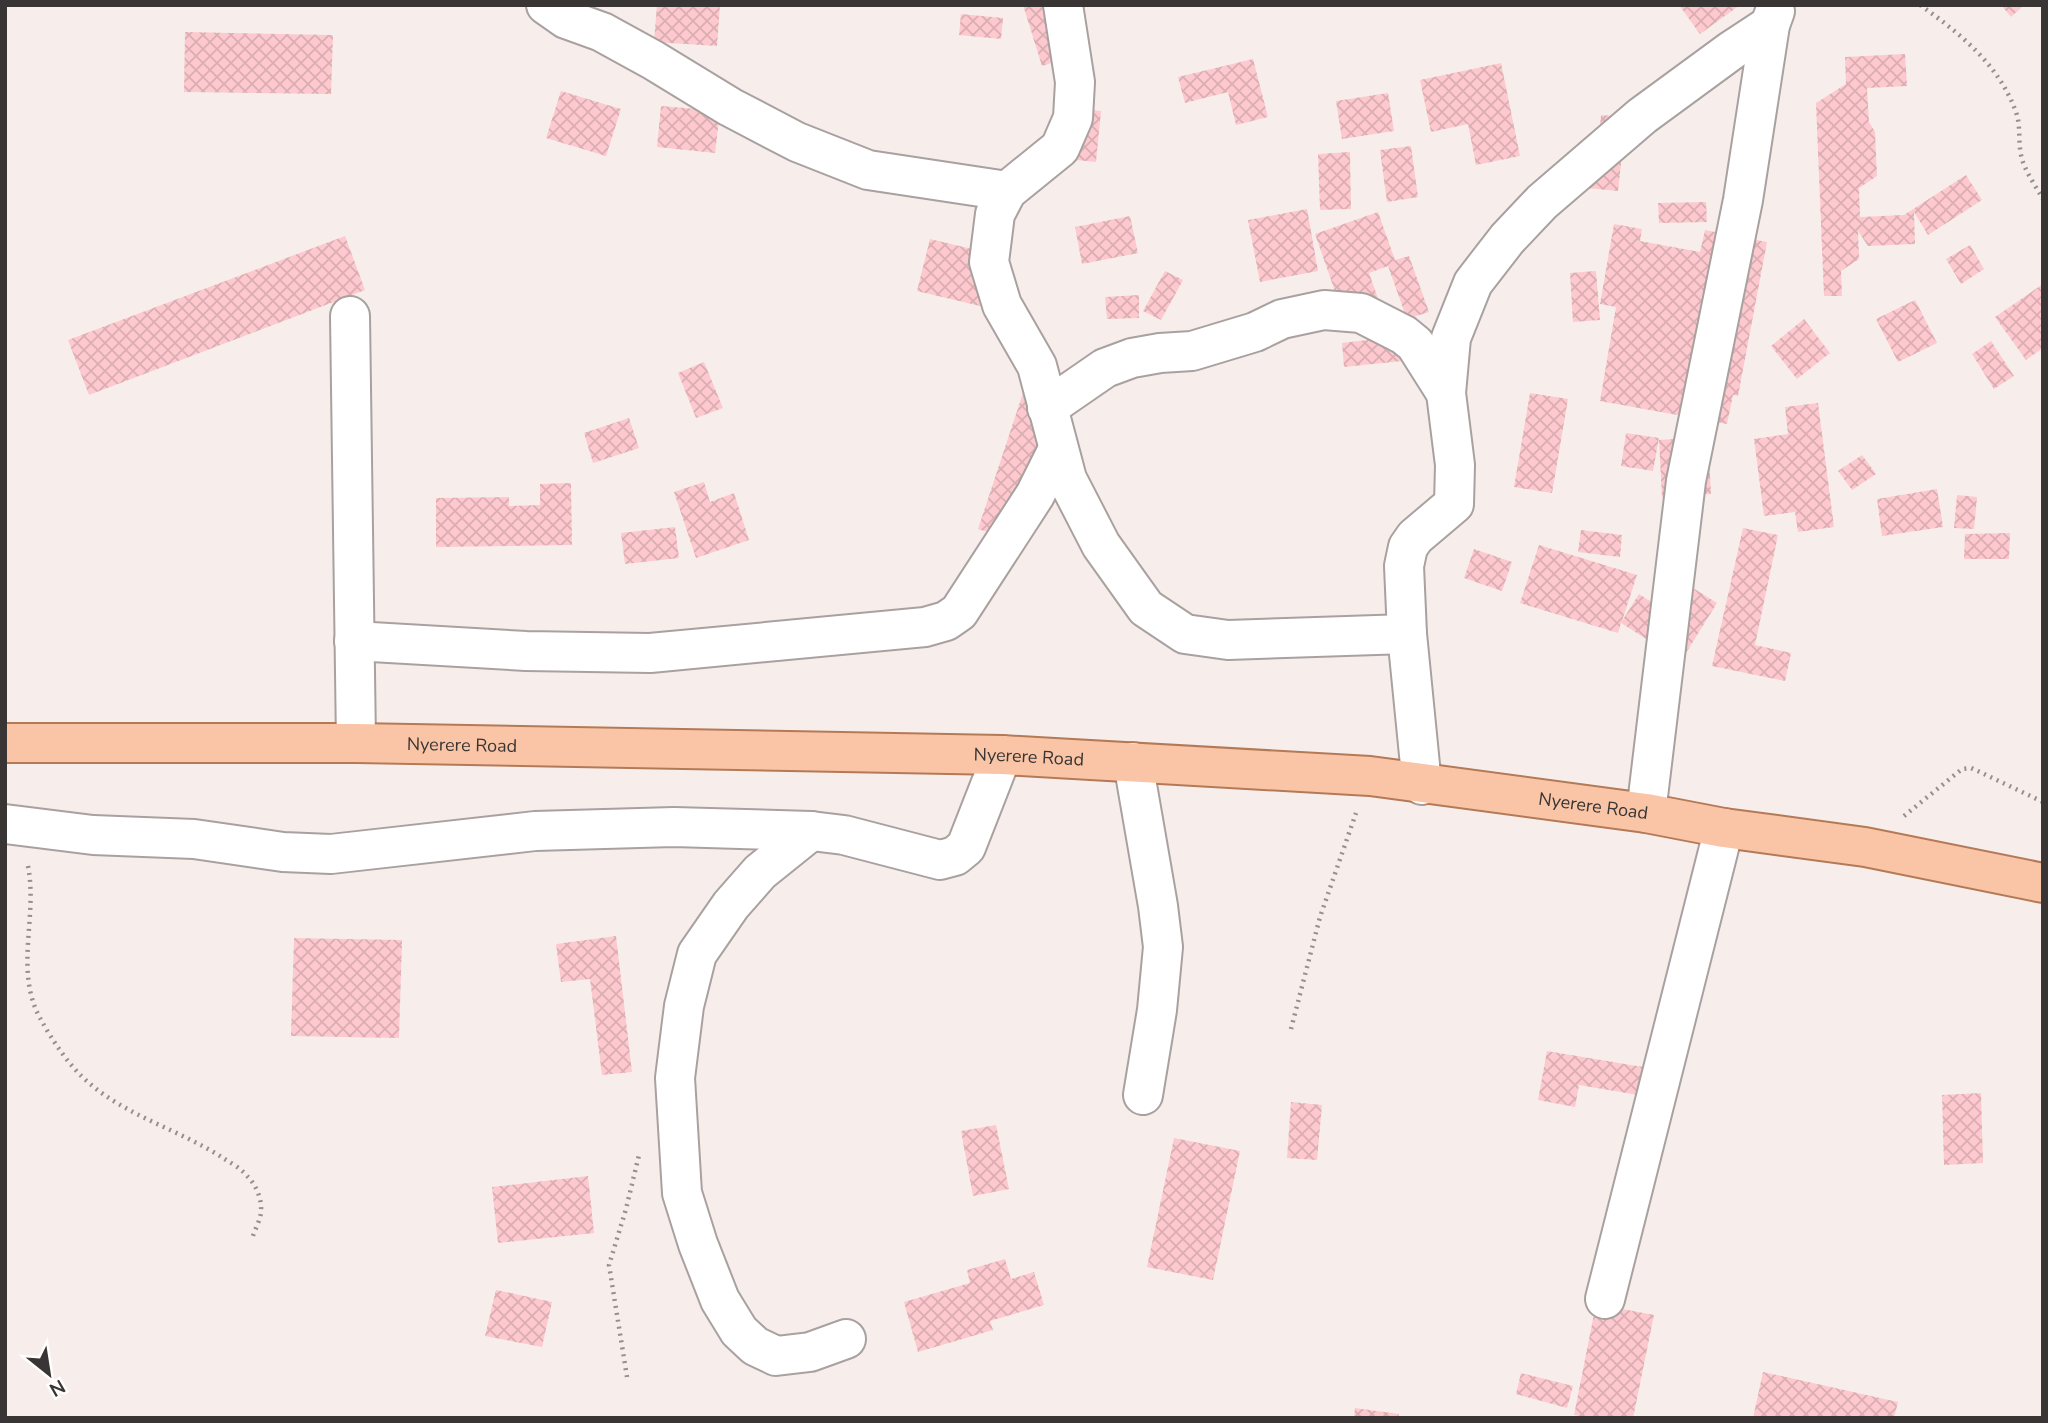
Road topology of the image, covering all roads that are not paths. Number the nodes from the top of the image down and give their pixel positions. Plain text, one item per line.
1 (546, 5) edge
2 (1063, 5) edge
3 (1774, 15) edge
4 (1007, 191) junction
5 (350, 316) dead end
6 (1446, 393) junction
7 (1047, 408) junction
8 (1058, 449) junction
9 (1407, 634) junction
10 (354, 641) junction
11 (5, 743) edge
12 (356, 743) junction
13 (1002, 755) junction
14 (1133, 762) junction
15 (1422, 785) junction
16 (1646, 813) junction
17 (11, 825) edge
18 (1724, 828) junction
19 (811, 831) junction
20 (2043, 883) edge
21 (1143, 1095) dead end
22 (1605, 1299) dead end
23 (846, 1339) dead end

1 - 4 street
2 - 4 street
3 - 6 street
3 - 16 street
4 - 7 street
5 - 10 street
6 - 7 street
6 - 9 street
7 - 8 street
8 - 9 street
8 - 10 street
9 - 15 street
10 - 12 street
11 - 12 main road, Nyerere Road
12 - 13 main road, Nyerere Road
13 - 14 main road, Nyerere Road
13 - 19 street
14 - 15 main road, Nyerere Road
14 - 21 street
15 - 16 main road, Nyerere Road
16 - 18 main road, Nyerere Road
17 - 19 street
18 - 20 main road, Nyerere Road
18 - 22 street
19 - 23 street

